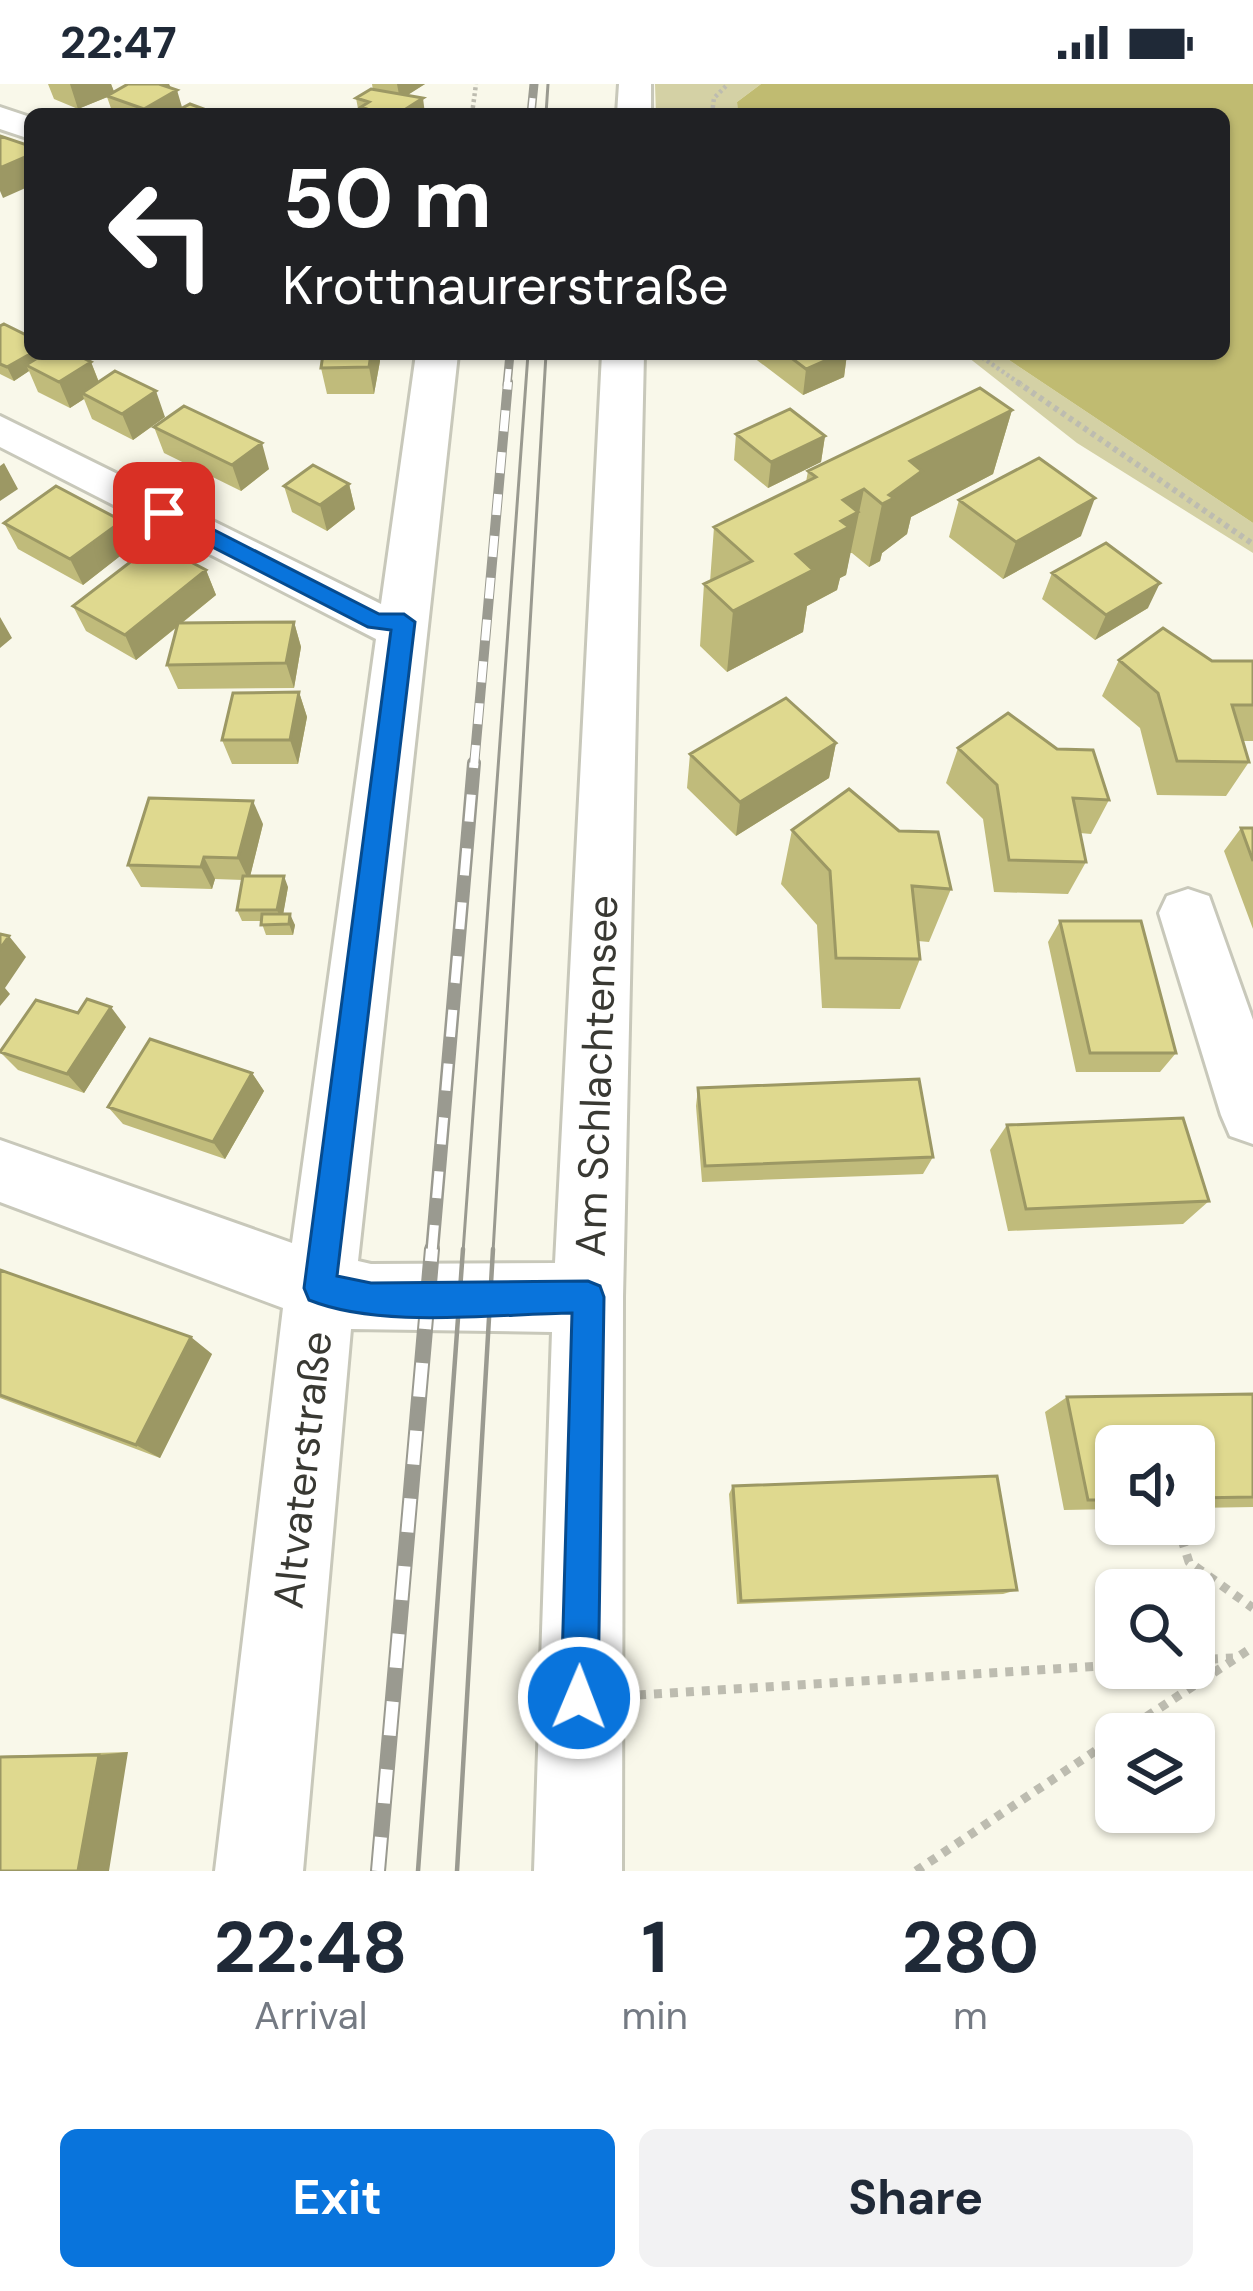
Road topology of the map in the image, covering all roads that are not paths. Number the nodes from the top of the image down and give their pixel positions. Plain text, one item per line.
1 (436, 360) edge
2 (623, 360) edge
3 (0, 429) edge
4 (404, 622) junction
5 (1188, 913) dead end
6 (1253, 1115) edge
7 (0, 1171) edge
8 (320, 1288) junction
9 (588, 1297) junction
10 (259, 1871) edge
11 (578, 1871) edge

1 - 4 street, Altvaterstraße
2 - 9 street, Am Schlachtensee
3 - 4 street
4 - 8 street, Altvaterstraße
5 - 6 street
7 - 8 street
8 - 9 street
8 - 10 street, Altvaterstraße
9 - 11 street, Am Schlachtensee

